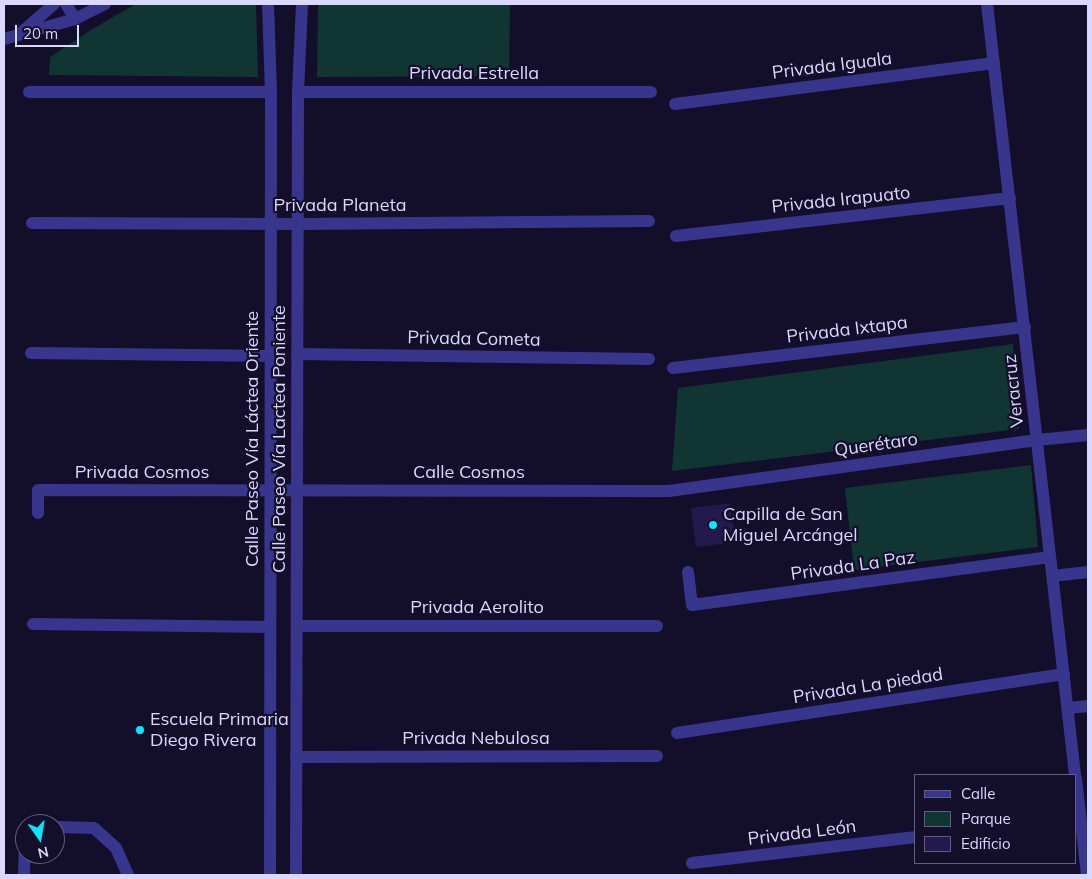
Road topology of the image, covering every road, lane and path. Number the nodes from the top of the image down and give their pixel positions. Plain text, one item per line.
1 (54, 4) edge
2 (66, 4) edge
3 (106, 4) edge
4 (268, 4) edge
5 (302, 4) edge
6 (988, 4) edge
7 (75, 19) junction
8 (18, 36) junction
9 (4, 39) edge
10 (994, 63) junction
11 (29, 92) dead end
12 (271, 92) junction
13 (298, 92) junction
14 (651, 92) dead end
15 (675, 104) dead end
16 (1010, 198) junction
17 (649, 222) dead end
18 (32, 223) dead end
19 (271, 224) junction
20 (298, 224) junction
21 (676, 236) dead end
22 (1024, 328) junction
23 (31, 353) dead end
24 (297, 354) junction
25 (271, 356) junction
26 (650, 359) dead end
27 (673, 368) dead end
28 (1088, 435) edge
29 (1037, 440) junction
30 (270, 490) junction
31 (297, 490) junction
32 (669, 491) joint
33 (38, 513) dead end
34 (1050, 557) junction
35 (688, 572) dead end
36 (1088, 572) edge
37 (1053, 576) junction
38 (33, 624) dead end
39 (297, 626) junction
40 (657, 626) dead end
41 (270, 627) junction
42 (1064, 674) junction
43 (1088, 706) edge
44 (1068, 708) junction
45 (677, 733) dead end
46 (657, 756) dead end
47 (296, 757) junction
48 (1076, 774) edge
49 (1077, 798) edge
50 (1078, 818) edge
51 (65, 827) edge
52 (914, 837) edge
53 (1086, 849) edge
54 (692, 863) dead end
55 (128, 875) edge
56 (270, 875) edge
57 (296, 875) edge
58 (1087, 875) edge

1 - 8 street
2 - 7 street
3 - 7 street
4 - 12 street, Calle Paseo Vía Láctea Oriente
5 - 13 street, Calle Paseo Vía Lactea Poniente
6 - 10 street, Veracruz
7 - 8 street
8 - 9 street
10 - 15 street, Privada Iguala
10 - 16 street, Veracruz
11 - 12 street
12 - 19 street, Calle Paseo Vía Láctea Oriente
13 - 14 street, Privada Estrella
13 - 20 street, Calle Paseo Vía Lactea Poniente
16 - 21 street, Privada Irapuato
16 - 22 street, Veracruz
17 - 20 street, Privada Planeta
18 - 19 street, Privada Planeta
19 - 20 street, Privada Planeta
19 - 25 street, Calle Paseo Vía Láctea Oriente
20 - 24 street, Calle Paseo Vía Lactea Poniente
22 - 27 street, Privada Ixtapa
22 - 29 street, Veracruz
23 - 25 street
24 - 26 street, Privada Cometa
24 - 31 street, Calle Paseo Vía Lactea Poniente
25 - 30 street, Calle Paseo Vía Láctea Oriente
28 - 29 street, Querétaro
29 - 32 street, Querétaro
29 - 34 street, Veracruz
30 - 31 street, Calle Cosmos
30 - 33 street, Privada Cosmos
30 - 41 street, Calle Paseo Vía Láctea Oriente
31 - 32 street, Calle Cosmos
31 - 39 street, Calle Paseo Vía Lactea Poniente
34 - 35 street, Privada La Paz
34 - 37 street, Veracruz
36 - 37 street
37 - 42 street, Veracruz
38 - 41 street
39 - 40 street, Privada Aerolito
39 - 47 street, Calle Paseo Vía Lactea Poniente
41 - 56 street, Calle Paseo Vía Láctea Oriente
42 - 44 street, Veracruz
42 - 45 street, Privada La piedad
43 - 44 street
44 - 48 street, Veracruz
46 - 47 street, Privada Nebulosa
47 - 57 street, Calle Paseo Vía Lactea Poniente
49 - 50 street, Veracruz
50 - 53 street, Veracruz
51 - 55 street
52 - 54 street, Privada León
53 - 58 street, Veracruz

